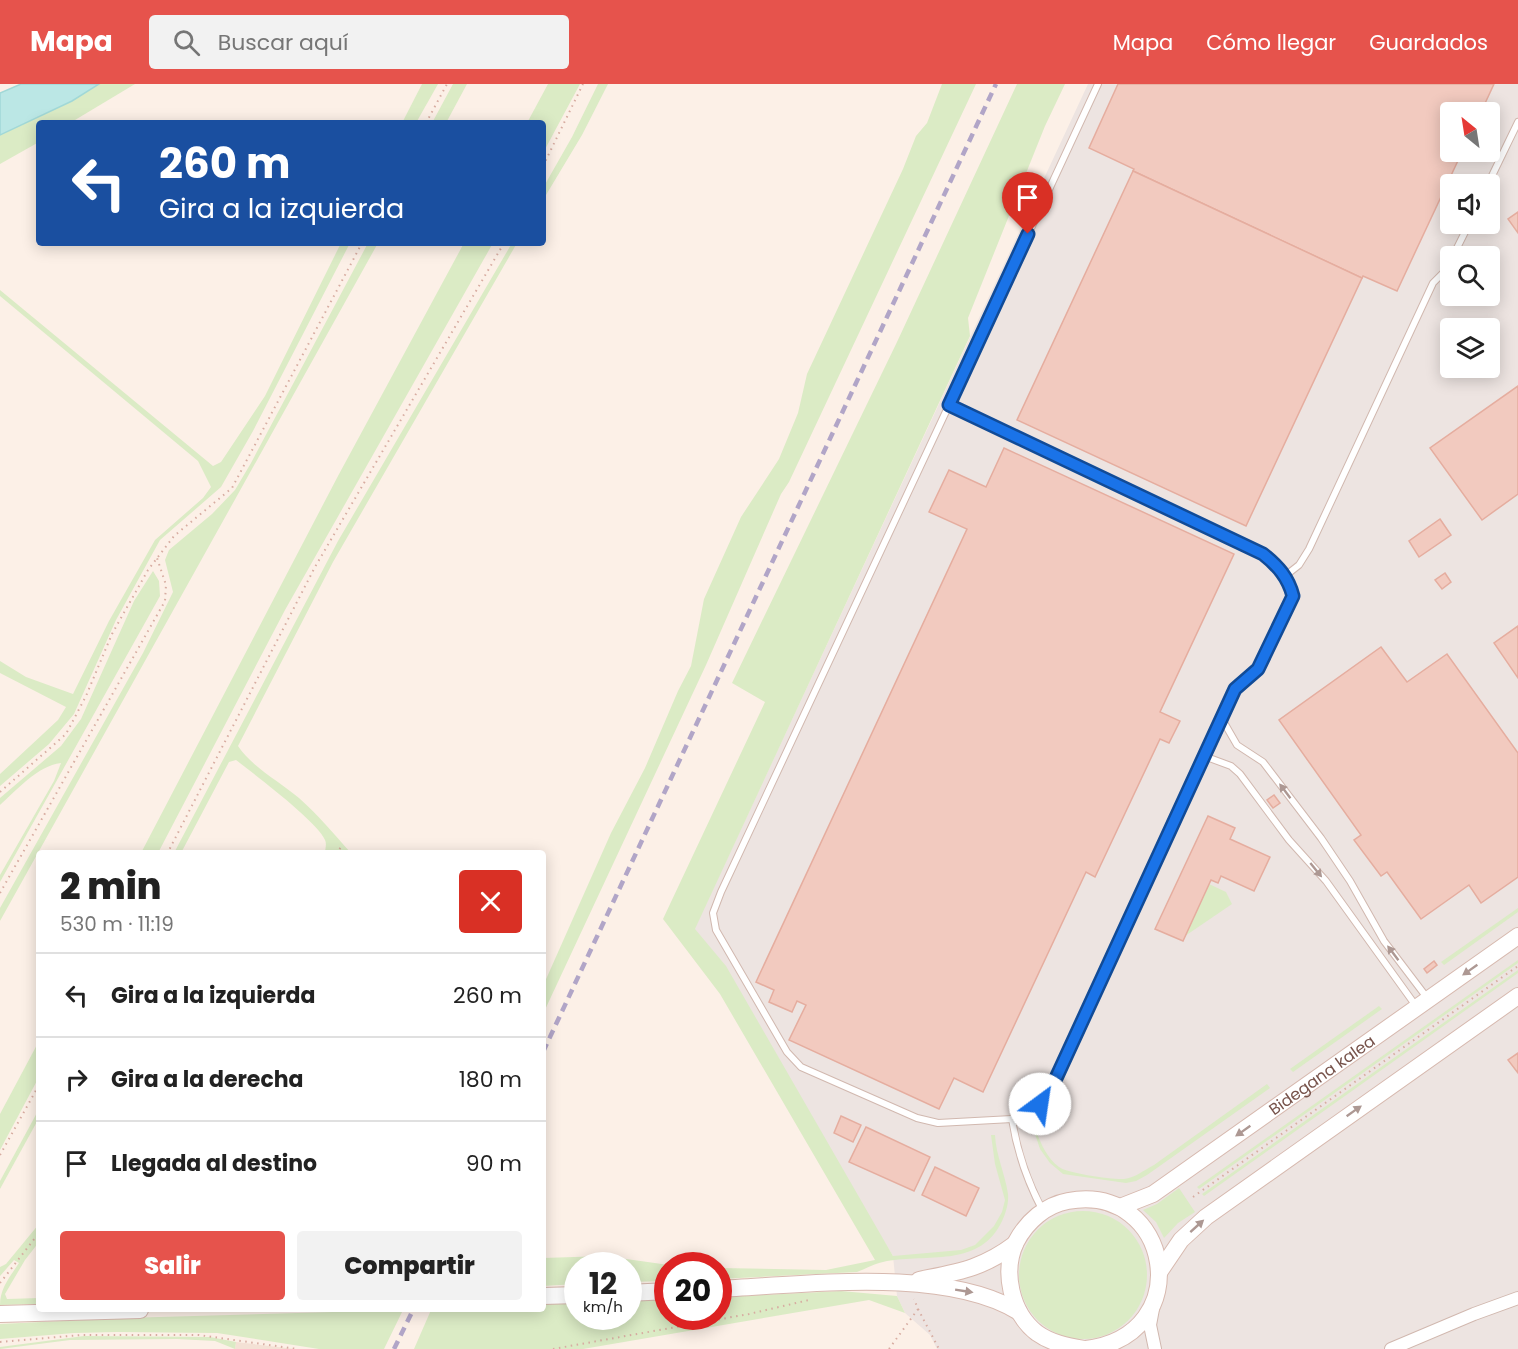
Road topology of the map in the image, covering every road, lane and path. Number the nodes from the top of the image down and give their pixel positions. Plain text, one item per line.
1 (447, 84) edge
2 (583, 84) edge
3 (1098, 84) edge
4 (428, 120) edge
5 (1518, 123) edge
6 (546, 160) edge
7 (1493, 174) edge
8 (360, 246) edge
9 (502, 246) edge
10 (1440, 276) edge
11 (949, 405) junction
12 (157, 558) junction
13 (1285, 576) junction
14 (1221, 719) junction
15 (1204, 756) junction
16 (0, 792) edge
17 (341, 847) dead end
18 (169, 850) edge
19 (339, 850) edge
20 (0, 893) edge
21 (1518, 936) edge
22 (1518, 966) edge
23 (1518, 996) edge
24 (1423, 1004) junction
25 (36, 1090) edge
26 (1012, 1119) junction
27 (0, 1155) edge
28 (1193, 1197) dead end
29 (1120, 1207) junction
30 (1043, 1211) junction
31 (36, 1237) edge
32 (1015, 1244) junction
33 (1160, 1271) junction
34 (907, 1282) junction
35 (0, 1283) edge
36 (732, 1288) edge
37 (564, 1295) edge
38 (546, 1296) edge
39 (1518, 1298) edge
40 (818, 1299) dead end
41 (1154, 1302) junction
42 (918, 1309) junction
43 (70, 1312) edge
44 (1019, 1312) junction
45 (0, 1314) edge
46 (0, 1342) edge
47 (297, 1349) edge
48 (553, 1349) edge
49 (889, 1349) edge
50 (939, 1349) edge
51 (1085, 1349) edge
52 (1155, 1349) edge
53 (1391, 1349) edge

1 - 4 path
2 - 6 path
3 - 11 lane
5 - 7 lane
8 - 12 path
9 - 18 path
10 - 13 lane
11 - 13 lane
11 - 26 lane
12 - 16 path
12 - 20 path
13 - 14 lane
14 - 15 lane
24 -> 14 lane
15 -> 24 lane
15 - 26 lane
17 - 19 path
21 -> 24 street, Bidegana kalea
22 - 28 path
33 -> 23 street
24 -> 29 street, Bidegana kalea
25 - 27 path
26 - 30 lane
29 - 30 street
29 - 33 street
30 - 32 street
31 - 35 path
32 - 34 street
32 - 44 street
33 - 41 street
34 - 36 street
34 - 42 path
34 -> 44 street
37 - 38 street
39 - 53 street
40 - 48 path
41 - 51 street
41 - 52 street
42 - 49 path
42 - 50 path
43 - 45 street
44 - 51 street
46 - 47 path

